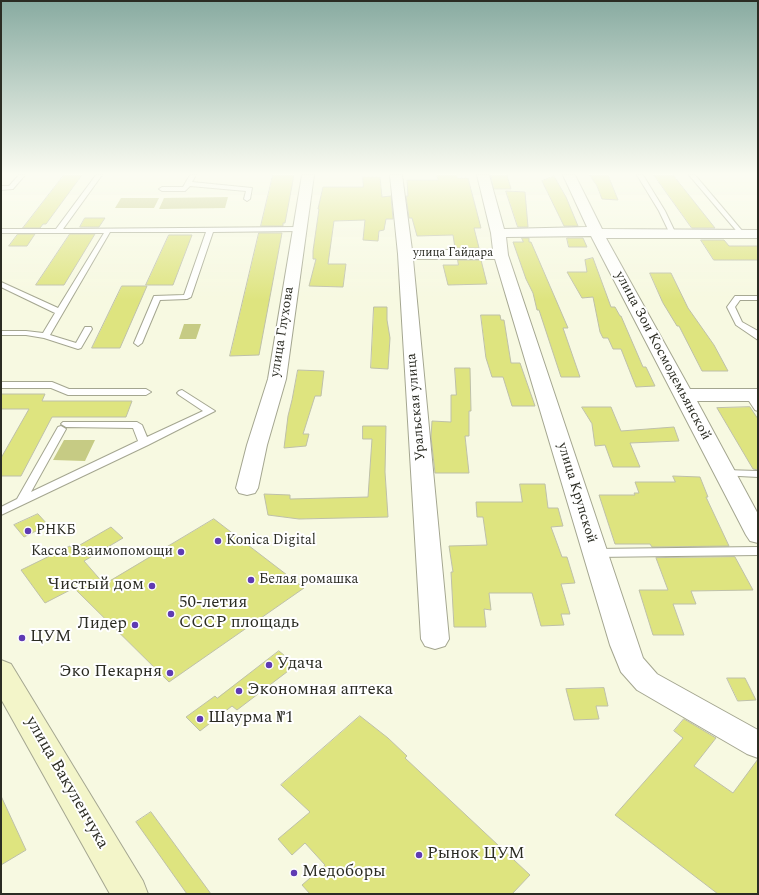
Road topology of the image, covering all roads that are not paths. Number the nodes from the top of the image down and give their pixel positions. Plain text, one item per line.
1 (68, 217) edge
2 (302, 217) edge
3 (401, 217) edge
4 (494, 217) edge
5 (589, 217) edge
6 (665, 217) edge
7 (728, 217) edge
8 (300, 229) junction
9 (210, 230) junction
10 (58, 231) junction
11 (108, 231) junction
12 (1, 232) edge
13 (596, 232) junction
14 (498, 233) junction
15 (673, 234) junction
16 (742, 234) junction
17 (758, 234) edge
18 (405, 254) junction
19 (501, 254) junction
20 (1, 284) edge
21 (758, 298) edge
22 (59, 312) junction
23 (88, 329) dead end
24 (1, 333) edge
25 (45, 336) junction
26 (758, 337) edge
27 (138, 343) dead end
28 (1, 385) edge
29 (146, 392) dead end
30 (182, 393) dead end
31 (684, 395) junction
32 (755, 400) edge
33 (144, 443) junction
34 (724, 473) junction
35 (758, 474) edge
36 (247, 488) dead end
37 (21, 501) junction
38 (1, 511) edge
39 (758, 535) edge
40 (758, 551) edge
41 (595, 553) junction
42 (436, 639) dead end
43 (1, 672) edge
44 (758, 745) edge
45 (130, 894) edge

1 - 10 lane
2 - 8 street, улица Глухова
3 - 18 street, Уральская улица
4 - 14 street, улица Крупской
5 - 13 street, улица Зои Космодемьянской
6 - 15 lane
7 - 16 lane
8 - 9 lane
8 - 36 street, улица Глухова
9 - 11 lane
9 - 27 lane
10 - 11 lane
10 - 12 lane
11 - 22 lane
13 - 14 street, улица Гайдара
13 - 15 street, улица Гайдара
13 - 31 street, улица Зои Космодемьянской
14 - 19 street, улица Крупской
15 - 16 street, улица Гайдара
16 - 17 street, улица Гайдара
18 - 19 street, улица Гайдара
18 - 42 street, Уральская улица
19 - 41 street, улица Крупской
20 - 22 lane
21 - 26 lane
22 - 25 lane
23 - 25 lane
24 - 25 lane
28 - 29 lane
30 - 33 lane
31 - 32 street
31 - 34 street, улица Зои Космодемьянской
33 - 37 lane
33 - 37 lane
34 - 35 lane
34 - 39 street, улица Зои Космодемьянской
37 - 38 lane
40 - 41 lane
41 - 44 street, улица Крупской
43 - 45 main road, улица Вакуленчука

